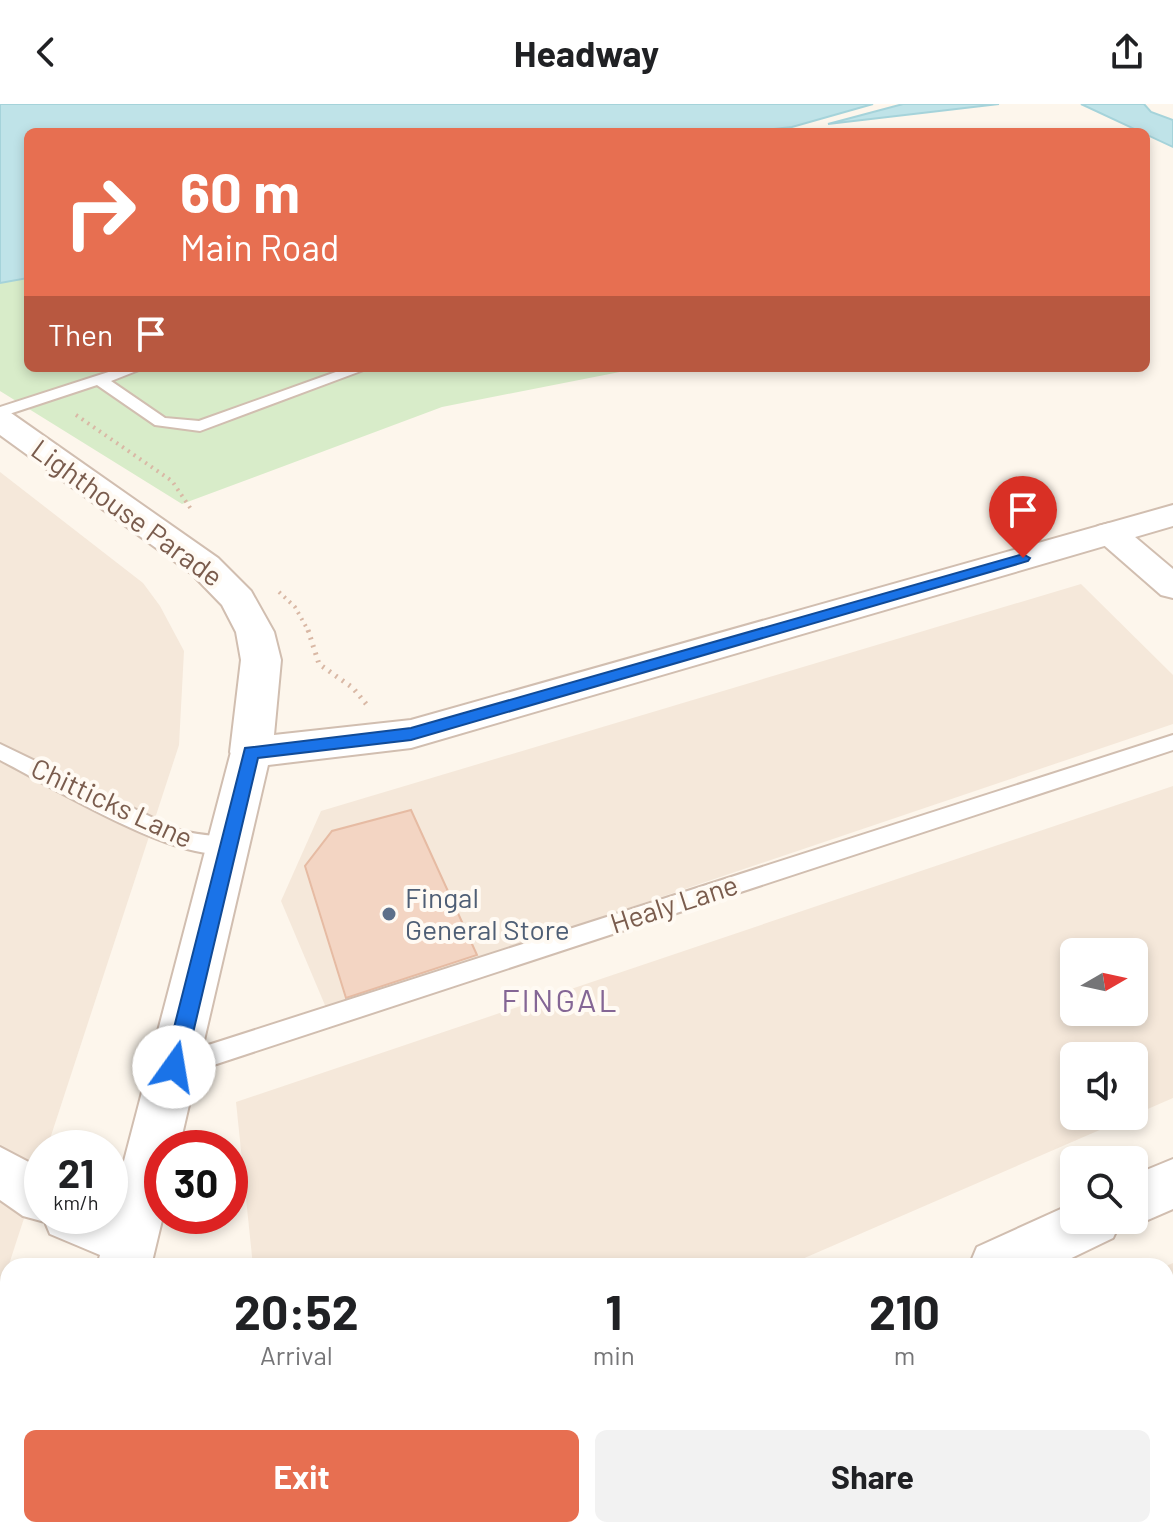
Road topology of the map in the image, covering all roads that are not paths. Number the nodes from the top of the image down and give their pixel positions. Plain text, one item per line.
1 (125, 372) edge
2 (350, 372) edge
3 (101, 381) junction
4 (0, 412) edge
5 (0, 420) edge
6 (1173, 515) edge
7 (1110, 533) junction
8 (1173, 587) edge
9 (1173, 742) edge
10 (0, 751) edge
11 (251, 752) junction
12 (226, 846) junction
13 (174, 1067) junction
14 (0, 1171) edge
15 (1173, 1183) edge
16 (24, 1186) edge
17 (1148, 1195) edge
18 (107, 1234) edge
19 (1064, 1234) edge
20 (129, 1247) edge
21 (1013, 1258) edge

1 - 3 lane
2 - 3 lane
3 - 4 lane
5 - 11 street, Lighthouse Parade
6 - 7 street
7 - 8 street
7 - 11 street
9 - 13 lane, Healy Lane
10 - 12 lane, Chitticks Lane
11 - 12 street, Lighthouse Parade
12 - 13 street, Lighthouse Parade
13 - 20 street, Lighthouse Parade
14 - 16 street
15 - 17 street
18 - 20 street
19 - 21 street

